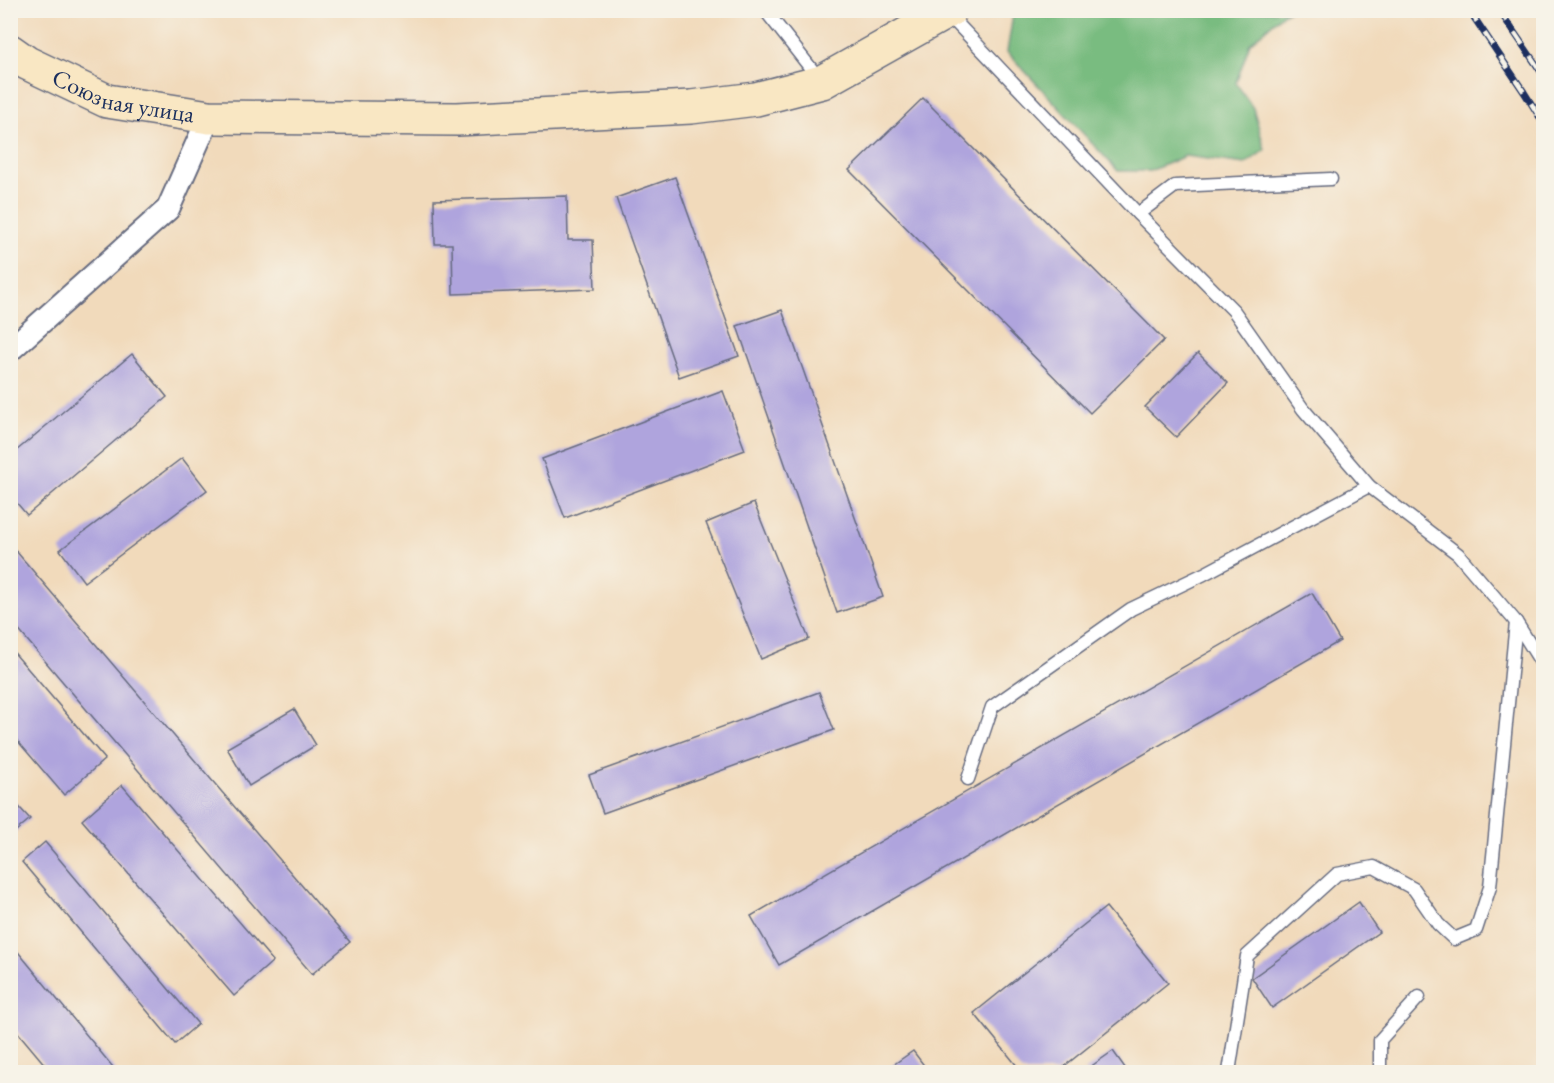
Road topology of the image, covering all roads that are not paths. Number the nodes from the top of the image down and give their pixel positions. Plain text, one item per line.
1 (765, 10) edge
2 (948, 12) edge
3 (10, 51) edge
4 (822, 82) junction
5 (208, 117) junction
6 (1331, 179) dead end
7 (1138, 214) junction
8 (10, 350) edge
9 (1369, 486) junction
10 (1516, 622) junction
11 (1544, 667) edge
12 (968, 779) dead end
13 (1419, 997) dead end
14 (1229, 1072) edge
15 (1380, 1072) edge

1 - 4 lane
2 - 4 main road, Союзная улица
2 - 7 lane
3 - 5 main road, Союзная улица
4 - 5 main road, Союзная улица
5 - 8 street
6 - 7 lane
7 - 9 lane
9 - 10 lane
9 - 12 lane
10 - 11 lane
10 - 14 lane
13 - 15 lane

